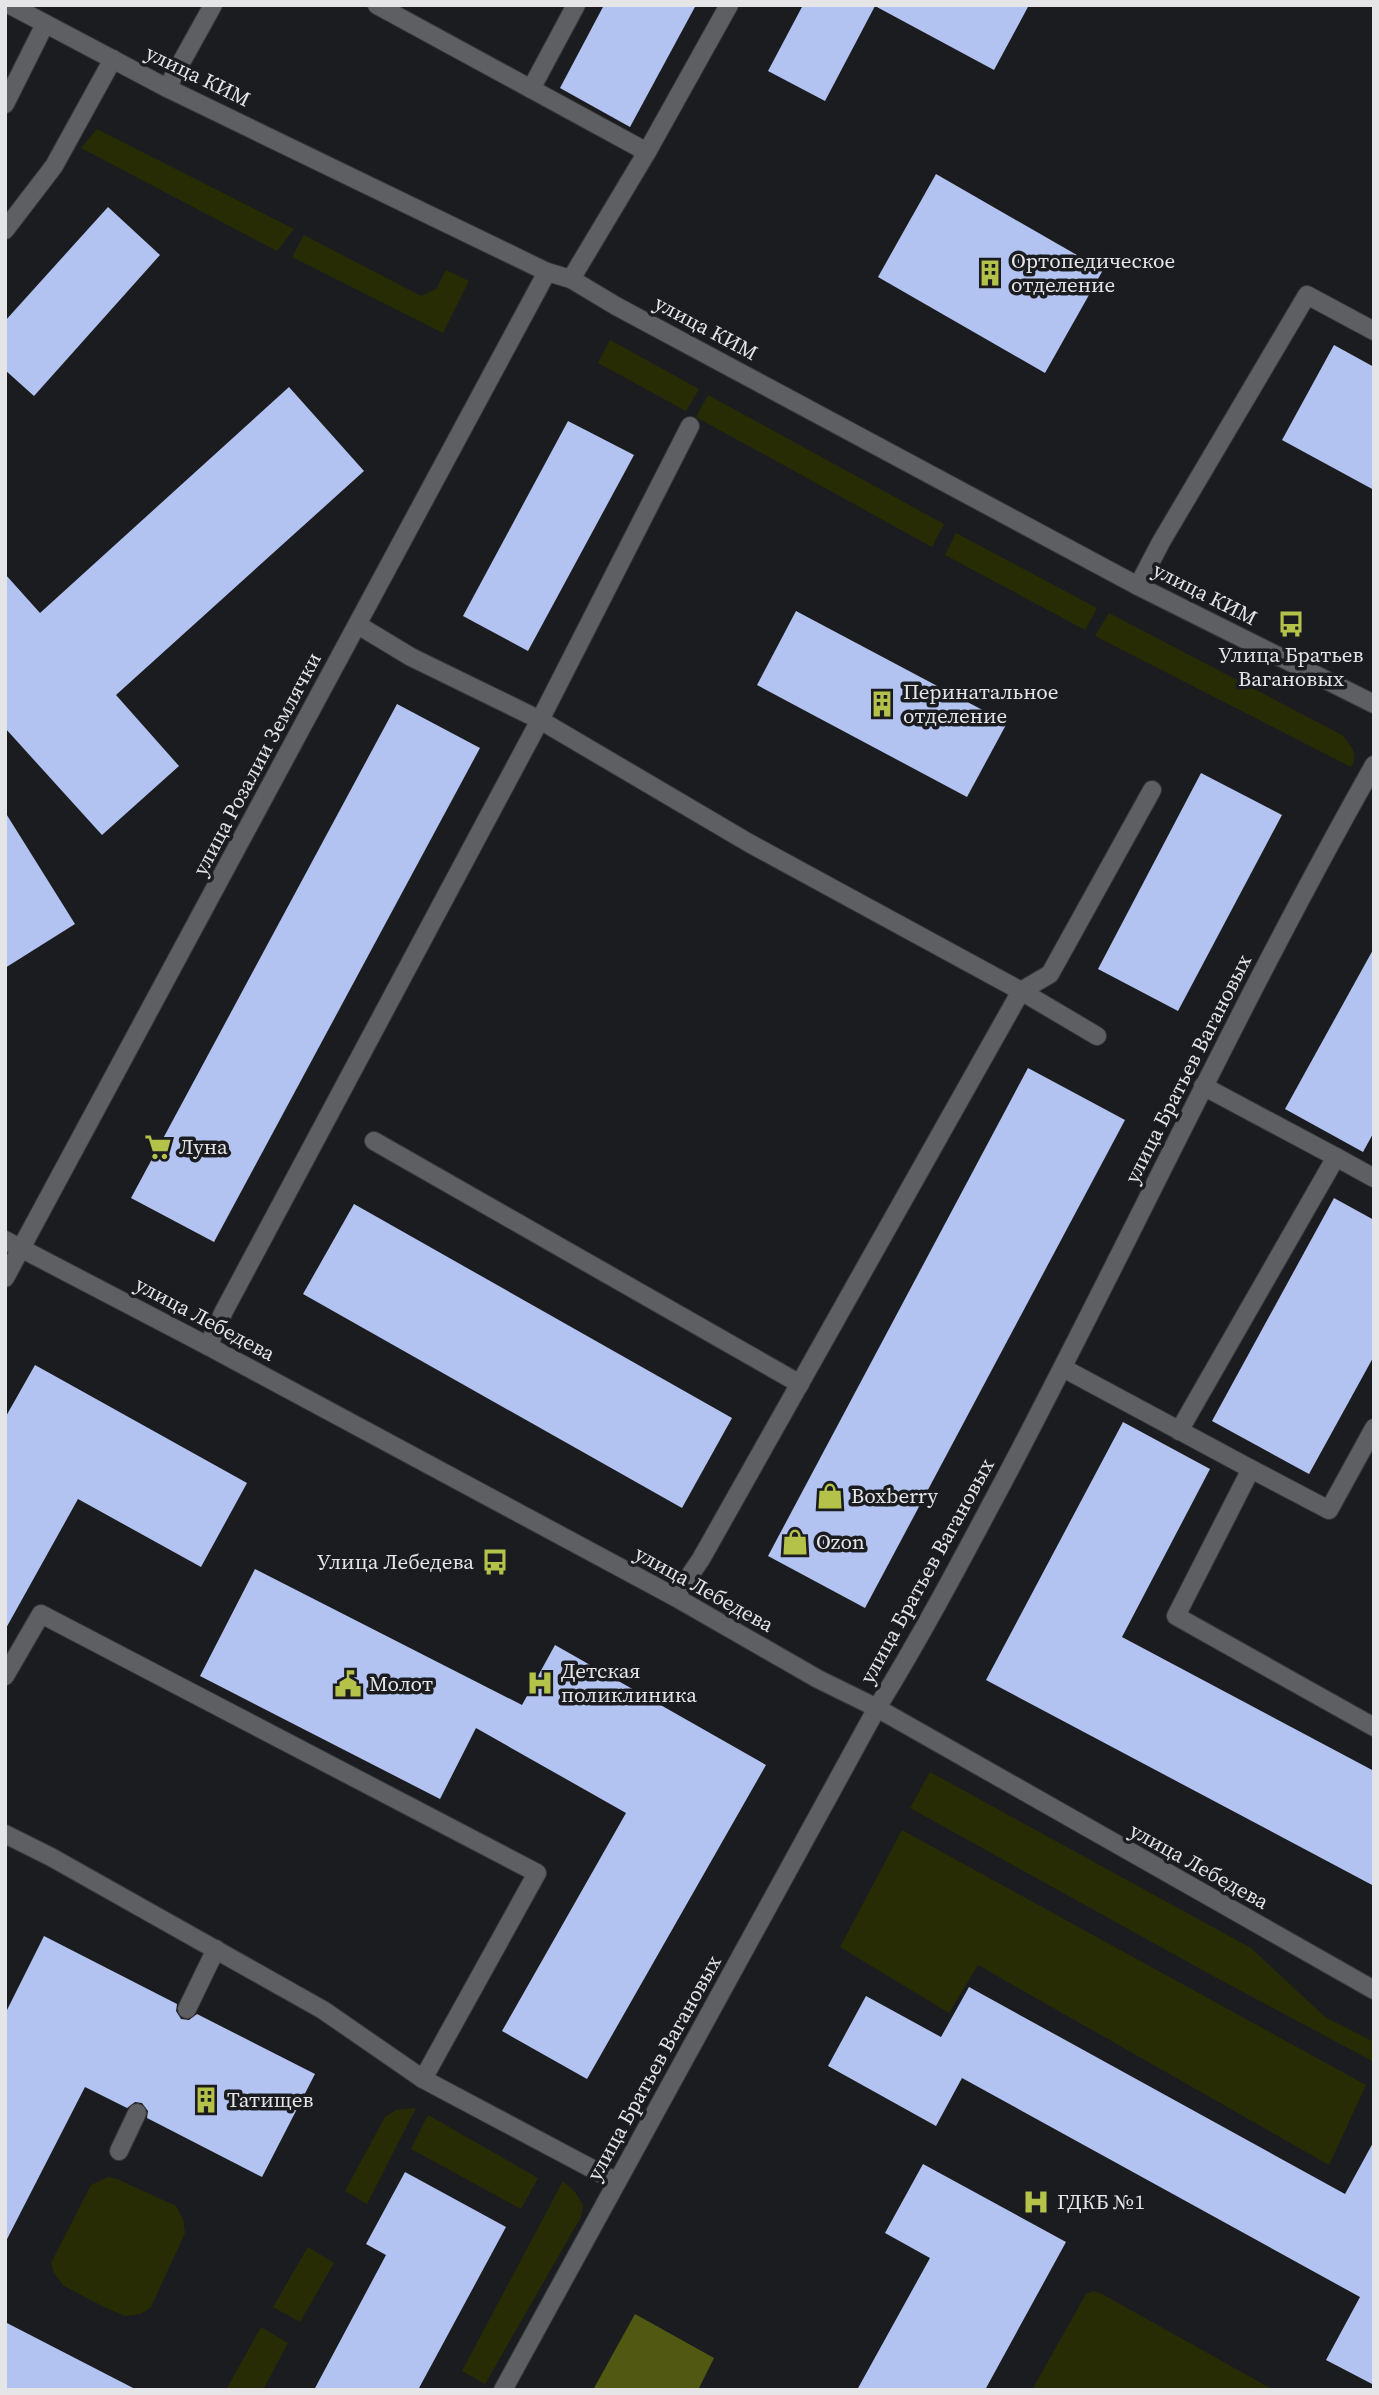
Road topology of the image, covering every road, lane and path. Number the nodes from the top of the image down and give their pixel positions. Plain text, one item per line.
1 (10, 5) edge
2 (213, 5) edge
3 (576, 5) edge
4 (729, 5) edge
5 (382, 6) edge
6 (45, 23) junction
7 (113, 59) junction
8 (167, 88) junction
9 (531, 89) junction
10 (5, 104) edge
11 (647, 152) junction
12 (5, 230) edge
13 (547, 272) junction
14 (571, 279) junction
15 (1374, 331) edge
16 (690, 426) dead end
17 (1138, 586) junction
18 (358, 625) junction
19 (1374, 704) edge
20 (540, 720) junction
21 (1374, 765) edge
22 (1152, 790) dead end
23 (1021, 991) junction
24 (1097, 1036) dead end
25 (1203, 1086) junction
26 (374, 1141) dead end
27 (1336, 1157) junction
28 (1374, 1178) edge
29 (13, 1243) edge
30 (5, 1278) edge
31 (208, 1346) junction
32 (1063, 1368) junction
33 (800, 1384) junction
34 (1374, 1428) edge
35 (1179, 1431) junction
36 (1251, 1469) junction
37 (675, 1597) junction
38 (5, 1676) edge
39 (877, 1708) junction
40 (1374, 1727) edge
41 (5, 1834) edge
42 (216, 1949) junction
43 (1374, 1990) edge
44 (187, 2009) dead end
45 (424, 2079) junction
46 (137, 2113) dead end
47 (119, 2151) dead end
48 (617, 2182) junction
49 (503, 2390) edge

1 - 6 street, улица КИМ
2 - 8 street
3 - 9 street
4 - 11 street
5 - 9 street
6 - 7 street, улица КИМ
6 - 10 street
7 - 8 street, улица КИМ
7 - 12 street
8 - 13 street, улица КИМ
9 - 11 street
11 - 14 street
13 - 14 street, улица КИМ
13 - 18 street, улица Розалии Землячки
14 - 17 street, улица КИМ
15 - 17 street
16 - 20 street
17 - 19 street, улица КИМ
18 - 20 street
18 - 29 street, улица Розалии Землячки
20 - 23 street
20 - 31 street
21 - 25 street, улица Братьев Вагановых
22 - 23 street
23 - 24 street
23 - 33 street
25 - 27 street
25 - 32 street, улица Братьев Вагановых
26 - 33 street
27 - 28 street
27 - 35 street
29 - 30 street, улица Розалии Землячки
29 - 31 street, улица Лебедева
31 - 37 street, улица Лебедева
32 - 35 street
32 - 39 street, улица Братьев Вагановых
33 - 37 street
34 - 36 street
35 - 36 street
36 - 40 street
37 - 39 street, улица Лебедева
38 - 45 street
39 - 43 street, улица Лебедева
39 - 48 street, улица Братьев Вагановых
41 - 42 street
42 - 44 street
42 - 45 street
45 - 48 street
46 - 47 street
48 - 49 street, улица Братьев Вагановых

